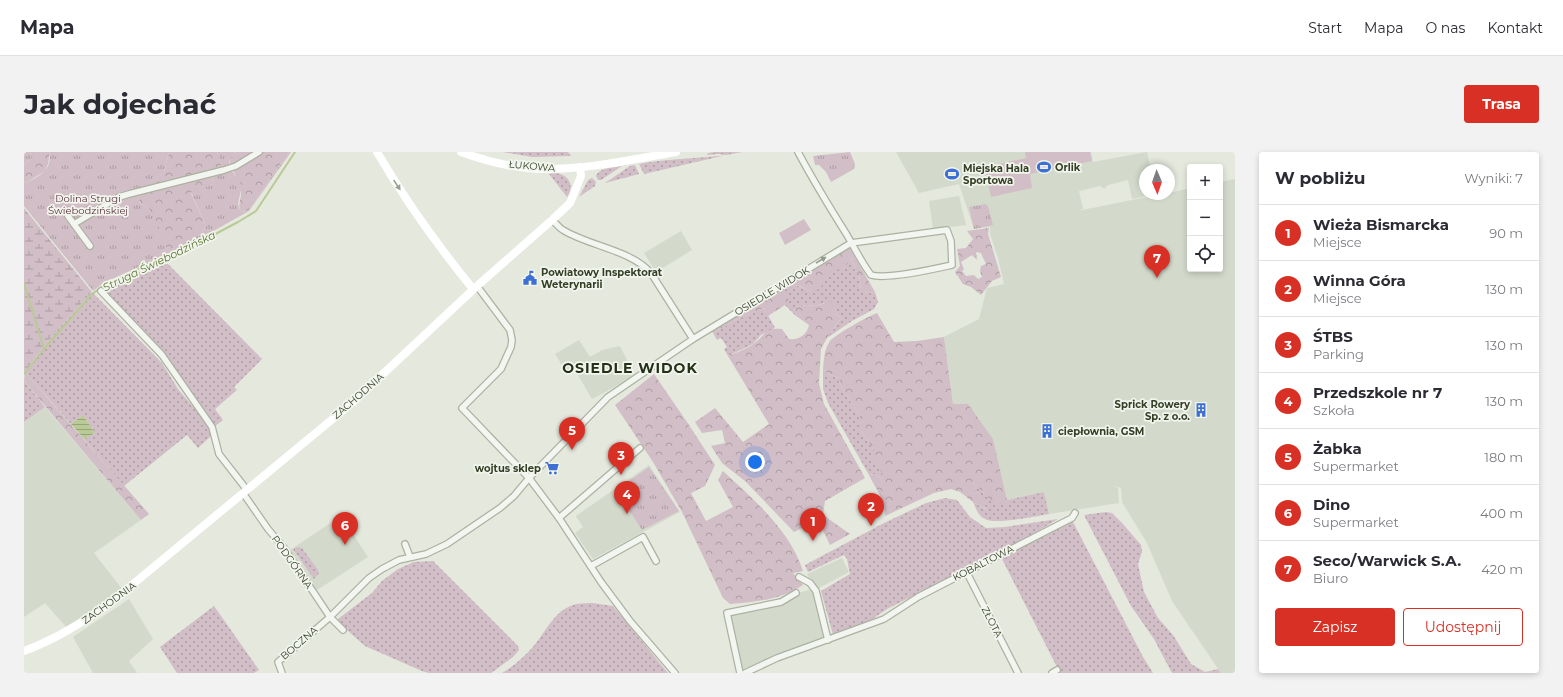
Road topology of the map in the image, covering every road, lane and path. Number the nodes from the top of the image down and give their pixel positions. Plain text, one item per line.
1 (259, 152) edge
2 (377, 152) edge
3 (460, 152) edge
4 (676, 152) edge
5 (798, 152) edge
6 (580, 167) junction
7 (68, 216) dead end
8 (552, 220) junction
9 (74, 224) junction
10 (851, 243) junction
11 (90, 246) dead end
12 (475, 287) junction
13 (101, 291) dead end
14 (693, 339) junction
15 (640, 448) dead end
16 (529, 478) junction
17 (245, 491) junction
18 (1075, 513) dead end
19 (559, 518) junction
20 (405, 544) dead end
21 (410, 557) junction
22 (656, 560) dead end
23 (591, 566) junction
24 (966, 571) junction
25 (799, 577) dead end
26 (796, 593) dead end
27 (330, 617) junction
28 (343, 630) dead end
29 (828, 640) junction
30 (24, 651) edge
31 (282, 673) edge
32 (675, 673) edge
33 (740, 673) edge
34 (745, 673) edge
35 (1018, 673) edge

1 - 9 street
2 -> 12 street
3 - 6 street, ŁUKOWA
4 - 6 street
5 - 10 street, OSIEDLE WIDOK
6 - 8 street, ZACHODNIA
7 - 9 street
8 - 12 street, ZACHODNIA
8 - 14 street
9 - 11 street
10 - 10 street, OSIEDLE WIDOK
14 -> 10 street, OSIEDLE WIDOK
12 - 16 street
12 - 17 street, ZACHODNIA
13 - 17 street, PODGÓRNA
14 - 16 street, OSIEDLE WIDOK
15 - 19 street
16 - 19 street
16 - 21 street, OSIEDLE WIDOK
17 - 27 street, PODGÓRNA
17 - 30 street, ZACHODNIA
18 - 24 street, KOBALTOWA
19 - 23 street
20 - 21 street
21 - 27 street, OSIEDLE WIDOK
22 - 23 street
23 - 32 street
24 - 29 street, KOBALTOWA
24 - 35 street, ZŁOTA
25 - 29 street
26 - 33 street
27 - 28 street, PODGÓRNA
27 - 31 street, BOCZNA
29 - 34 street, KOBALTOWA

